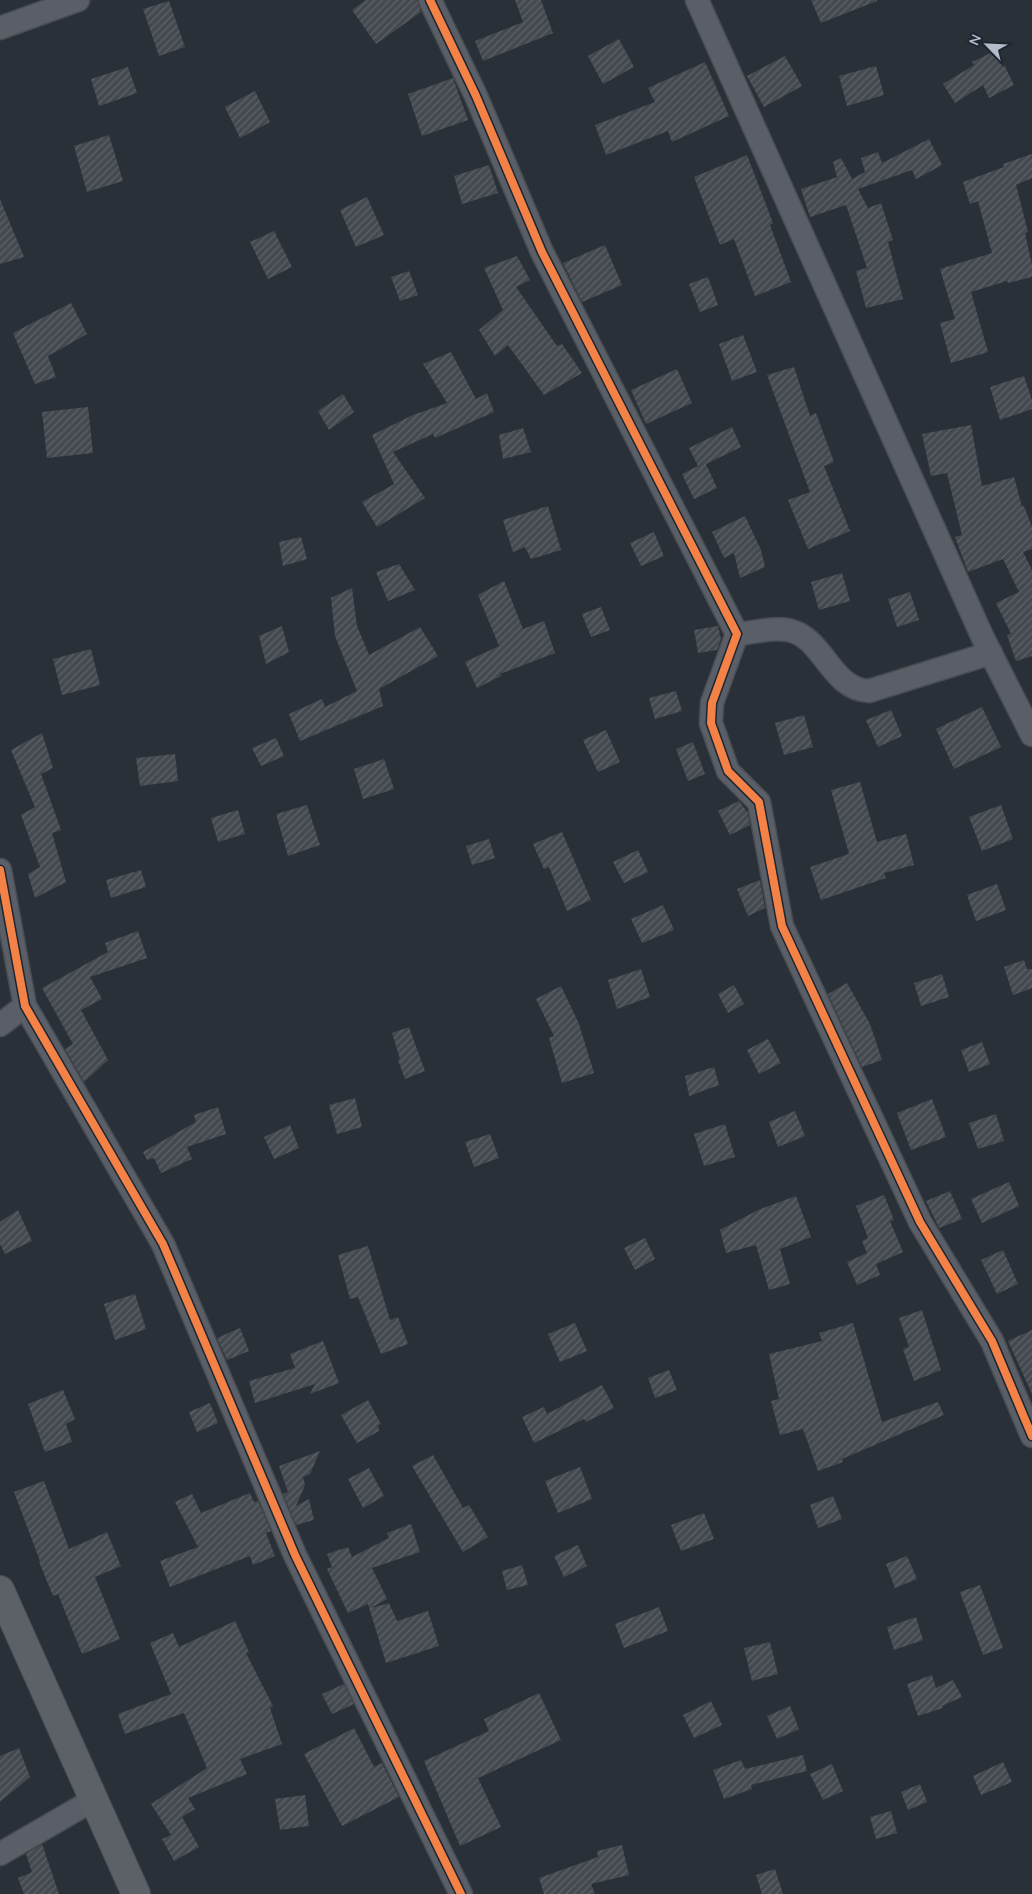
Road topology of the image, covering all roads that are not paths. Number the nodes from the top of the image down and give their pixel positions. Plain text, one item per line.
1 (78, 0) edge
2 (430, 0) edge
3 (697, 0) edge
4 (0, 28) edge
5 (737, 634) junction
6 (991, 654) junction
7 (1032, 735) edge
8 (0, 870) edge
9 (25, 1006) junction
10 (0, 1025) edge
11 (1032, 1436) edge
12 (0, 1590) edge
13 (93, 1800) junction
14 (0, 1854) edge
15 (136, 1894) edge
16 (461, 1894) edge

1 - 4 street
2 - 5 street
3 - 6 street
5 - 6 street
5 - 11 street
6 - 7 street
8 - 9 street
9 - 10 street
9 - 16 street
12 - 13 main road
13 - 14 street
13 - 15 main road

